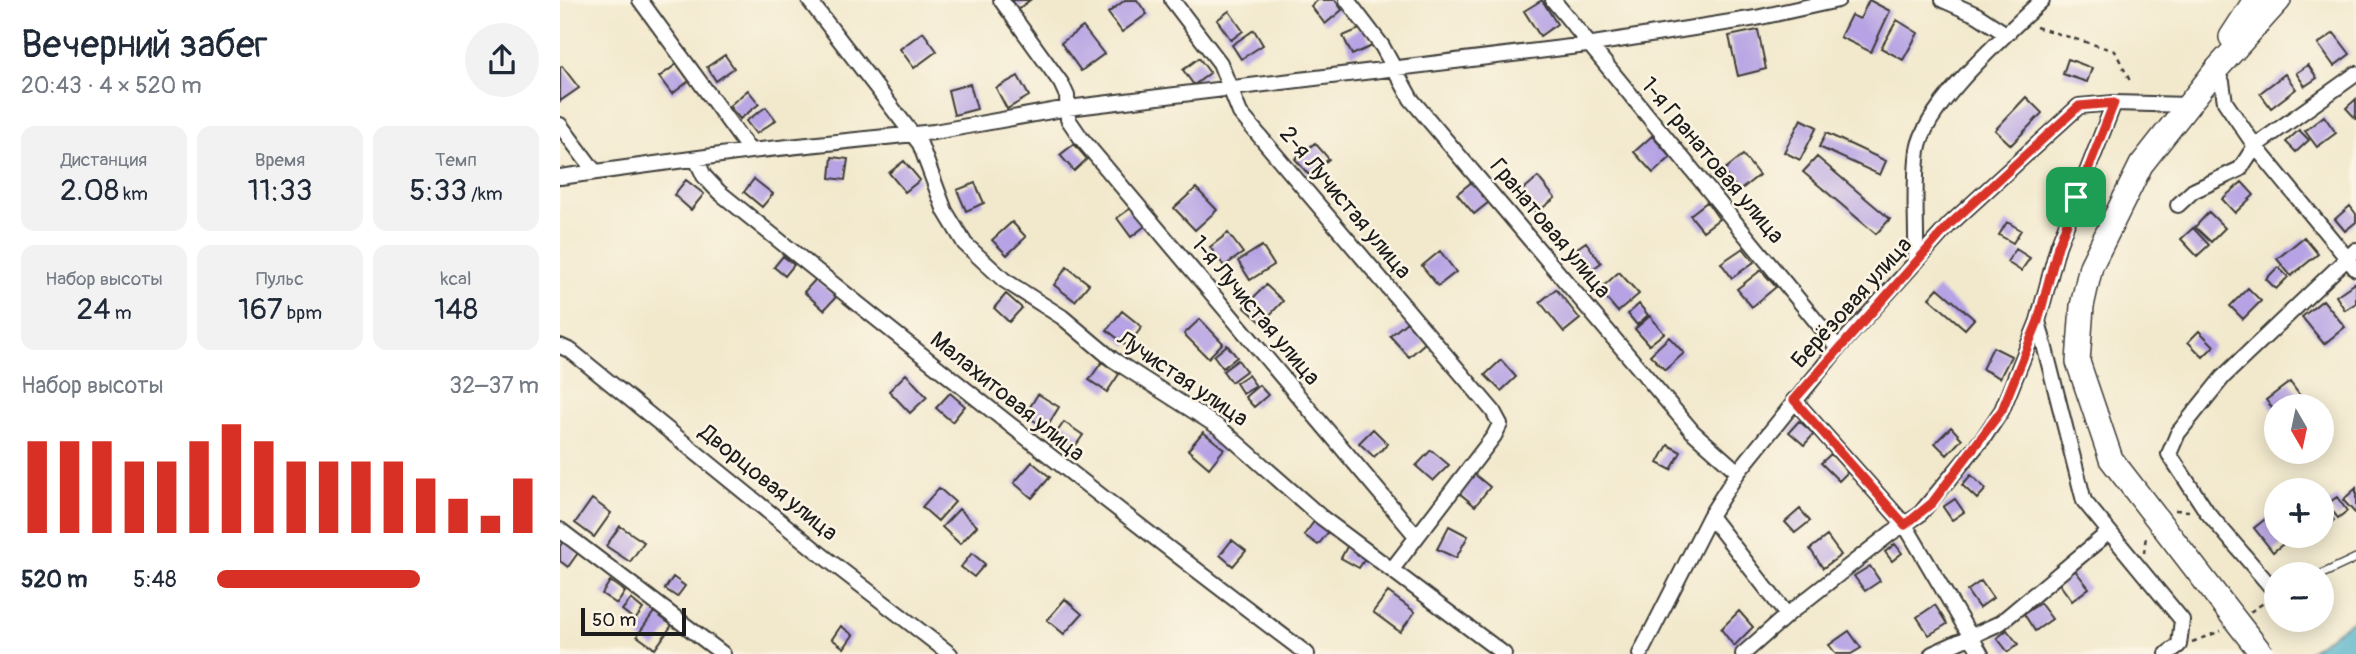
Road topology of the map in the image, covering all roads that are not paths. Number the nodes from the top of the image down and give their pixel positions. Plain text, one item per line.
1 (640, 0) edge
2 (809, 0) edge
3 (1001, 0) edge
4 (1172, 0) edge
5 (1347, 0) edge
6 (1553, 0) edge
7 (1838, 0) edge
8 (1943, 0) edge
9 (2042, 0) edge
10 (2255, 0) edge
11 (2279, 0) edge
12 (2006, 34) junction
13 (1587, 45) junction
14 (1395, 69) junction
15 (2215, 71) junction
16 (2356, 74) edge
17 (1231, 88) junction
18 (2114, 103) junction
19 (2189, 105) junction
20 (1068, 108) junction
21 (560, 125) edge
22 (911, 134) junction
23 (2255, 146) junction
24 (750, 151) junction
25 (696, 159) junction
26 (595, 172) junction
27 (560, 177) edge
28 (2178, 205) dead end
29 (2351, 253) edge
30 (1916, 262) junction
31 (2356, 269) edge
32 (2038, 321) junction
33 (560, 346) edge
34 (1838, 348) junction
35 (1794, 400) junction
36 (1738, 472) junction
37 (1710, 516) junction
38 (1905, 525) junction
39 (560, 530) edge
40 (2109, 531) junction
41 (1417, 537) junction
42 (2356, 558) edge
43 (1393, 568) junction
44 (2334, 568) edge
45 (2264, 579) edge
46 (1787, 615) junction
47 (1970, 637) junction
48 (723, 654) edge
49 (950, 654) edge
50 (1307, 654) edge
51 (1504, 654) edge
52 (1640, 654) edge
53 (1743, 654) edge
54 (1932, 654) edge
55 (1981, 654) edge
56 (2167, 654) edge
57 (2262, 654) edge

1 - 24 street
2 - 22 street, Лучистая улица
3 - 20 street, 1-я Лучистая улица
4 - 17 street, 2-я Лучистая улица
5 - 14 street, Гранатовая улица
6 - 13 street, 1-я Гранатовая улица
7 - 13 street
8 - 12 street
9 - 12 street
10 - 19 main road
11 - 15 main road
12 - 30 street
13 - 14 street
13 - 34 street, 1-я Гранатовая улица
14 - 17 street
14 - 36 street, Гранатовая улица
15 - 19 main road
15 - 23 street
16 - 23 street
17 - 20 street
17 - 41 street, 2-я Лучистая улица
18 - 19 street, Берёзовая улица
18 - 30 street, Берёзовая улица
18 - 32 street
19 - 57 main road, bridge
20 - 22 street
20 - 41 street, 1-я Лучистая улица
21 - 26 street
22 - 24 street
22 - 43 street, Лучистая улица
23 - 28 street
23 - 29 street
24 - 25 street
25 - 26 street
25 - 50 street, Малахитовая улица
26 - 27 street
29 - 31 street
29 - 45 street
30 - 34 street, Берёзовая улица
32 - 38 street
32 - 40 street
33 - 49 street, Дворцовая улица
34 - 35 street, Берёзовая улица
35 - 36 street, Берёзовая улица
35 - 38 street
36 - 37 street, Берёзовая улица
37 - 46 street
37 - 52 street, Берёзовая улица
38 - 46 street
38 - 47 street
39 - 48 street
40 - 47 street
40 - 56 street
41 - 43 street
42 - 44 lane
43 - 51 street, Лучистая улица
46 - 53 street
47 - 54 street
47 - 55 street

